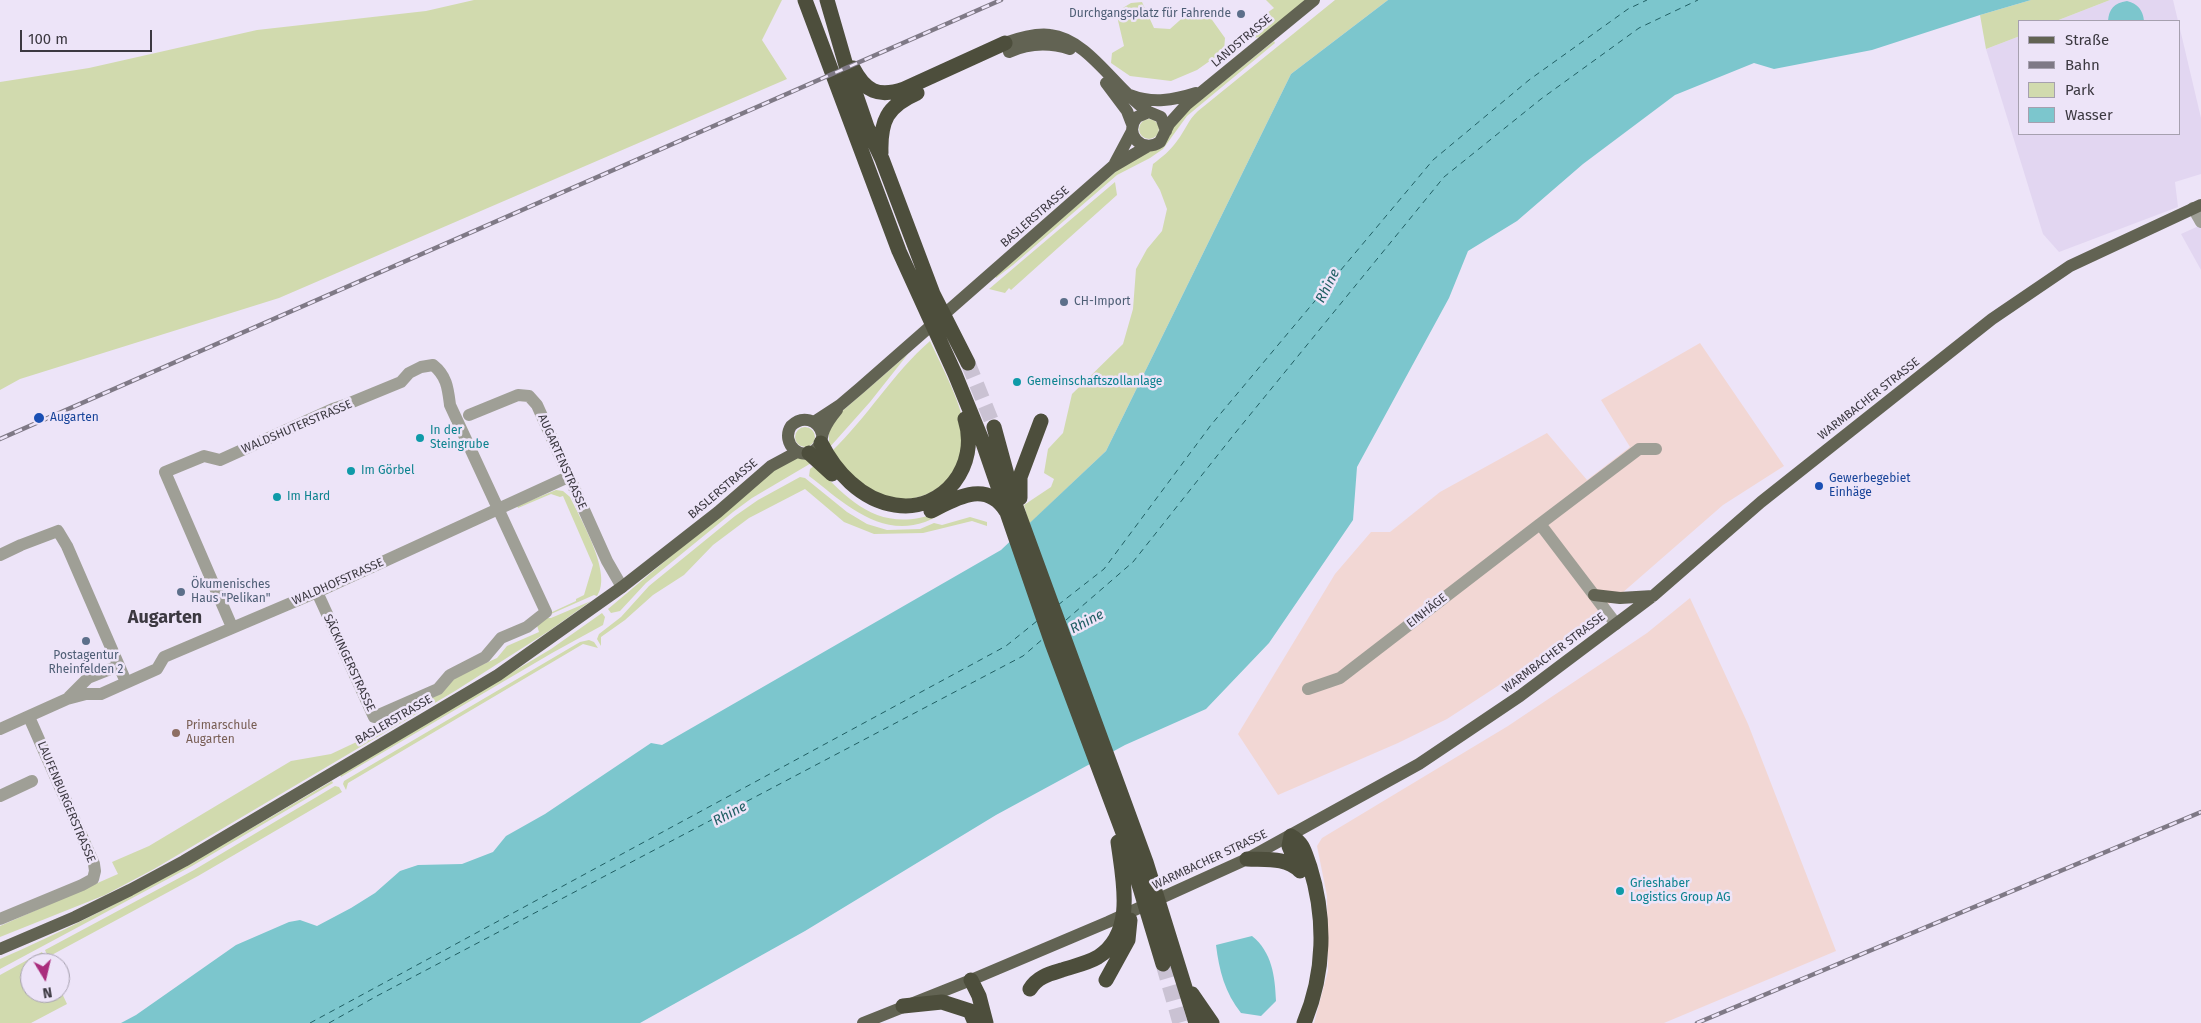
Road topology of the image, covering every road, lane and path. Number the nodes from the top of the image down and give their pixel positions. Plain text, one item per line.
1 (805, 0) edge
2 (814, 0) edge
3 (827, 0) edge
4 (1314, 0) edge
5 (836, 30) junction
6 (1007, 48) junction
7 (830, 66) junction
8 (1206, 90) junction
9 (1127, 94) junction
10 (1188, 104) junction
11 (1153, 113) junction
12 (1132, 128) junction
13 (1166, 131) junction
14 (1148, 146) junction
15 (1126, 154) junction
16 (882, 159) junction
17 (2197, 206) edge
18 (2201, 222) edge
19 (938, 340) junction
20 (968, 363) tunnel mouth
21 (840, 406) junction
22 (468, 415) dead end
23 (1041, 421) dead end
24 (814, 422) junction
25 (994, 427) tunnel mouth
26 (788, 439) junction
27 (812, 446) junction
28 (1656, 449) dead end
29 (771, 466) junction
30 (568, 478) junction
31 (1014, 505) junction
32 (499, 508) junction
33 (1540, 524) junction
34 (0, 555) edge
35 (622, 587) junction
36 (317, 592) junction
37 (1594, 595) junction
38 (1653, 596) junction
39 (1616, 624) junction
40 (232, 628) junction
41 (1058, 639) junction
42 (118, 666) junction
43 (126, 682) junction
44 (1308, 689) dead end
45 (67, 699) junction
46 (29, 717) junction
47 (0, 729) edge
48 (1108, 776) junction
49 (32, 781) dead end
50 (0, 796) edge
51 (1112, 804) junction
52 (1290, 836) junction
53 (1125, 838) junction
54 (1247, 859) junction
55 (1299, 870) junction
56 (1136, 877) junction
57 (1140, 913) dead end
58 (0, 919) edge
59 (0, 949) edge
60 (1163, 964) tunnel mouth
61 (971, 980) junction
62 (1106, 980) dead end
63 (1185, 984) junction
64 (1030, 989) dead end
65 (903, 1006) junction
66 (973, 1017) edge
67 (863, 1023) edge
68 (986, 1023) edge
69 (1196, 1023) edge
70 (1212, 1023) edge
71 (1295, 1023) edge
72 (1304, 1023) edge

1 - 7 highway
2 - 7 highway
3 - 5 highway
4 - 8 main road, LANDSTRASSE
5 - 6 highway
5 - 16 highway
6 - 9 main road
6 - 12 main road
6 - 16 highway
7 - 19 highway
8 - 9 main road
8 - 10 main road, LANDSTRASSE
9 - 11 main road
10 - 11 main road, LANDSTRASSE
10 - 13 main road, LANDSTRASSE
11 - 12 main road
11 - 13 main road
12 - 14 main road
12 - 15 main road
13 - 14 main road
14 - 15 main road, BASLERSTRASSE
15 - 21 main road, BASLERSTRASSE
16 - 20 highway
17 - 18 street
17 - 38 main road, WARMBACHER STRASSE
19 - 27 highway
19 - 31 highway
21 - 24 main road, BASLERSTRASSE
21 - 27 main road, BASLERSTRASSE
22 - 30 street, AUGARTENSTRASSE
23 - 31 highway
24 - 26 main road
24 - 27 main road
25 - 31 highway
26 - 27 main road
26 - 29 main road, BASLERSTRASSE
27 - 29 main road, BASLERSTRASSE
27 - 31 highway
28 - 33 street, EINHÄGE
29 - 35 main road, BASLERSTRASSE
30 - 32 street, WALDHOFSTRASSE
30 - 35 street, AUGARTENSTRASSE
31 - 41 highway
31 - 41 highway
32 - 36 street, WALDHOFSTRASSE
32 - 36 street, SÄCKINGERSTRASSE
32 - 40 street, WALDSHUTERSTRASSE
33 - 37 street
33 - 44 street, EINHÄGE
34 - 42 street
35 - 59 main road, BASLERSTRASSE
36 - 40 street, WALDHOFSTRASSE
37 - 38 main road
37 - 39 street
38 - 39 main road, WARMBACHER STRASSE
39 - 52 main road, WARMBACHER STRASSE
40 - 43 street, WALDHOFSTRASSE
41 - 48 highway
42 - 43 street
42 - 45 street
43 - 45 street, WALDHOFSTRASSE
45 - 46 street, WALDHOFSTRASSE
46 - 47 street, WALDHOFSTRASSE
46 - 58 street, LAUFENBURGERSTRASSE
48 - 51 highway
48 - 63 highway
49 - 50 street
51 - 53 highway
51 - 64 highway
52 - 54 main road, WARMBACHER STRASSE
52 - 55 highway
52 - 72 highway
53 - 56 highway
53 - 62 highway
54 - 55 highway
54 - 61 main road, WARMBACHER STRASSE
55 - 71 highway
56 - 57 highway
56 - 60 highway
61 - 65 main road, WARMBACHER STRASSE
61 - 66 highway
61 - 68 highway
63 - 69 highway
63 - 70 highway
65 - 66 highway
65 - 67 main road, WARMBACHER STRASSE

